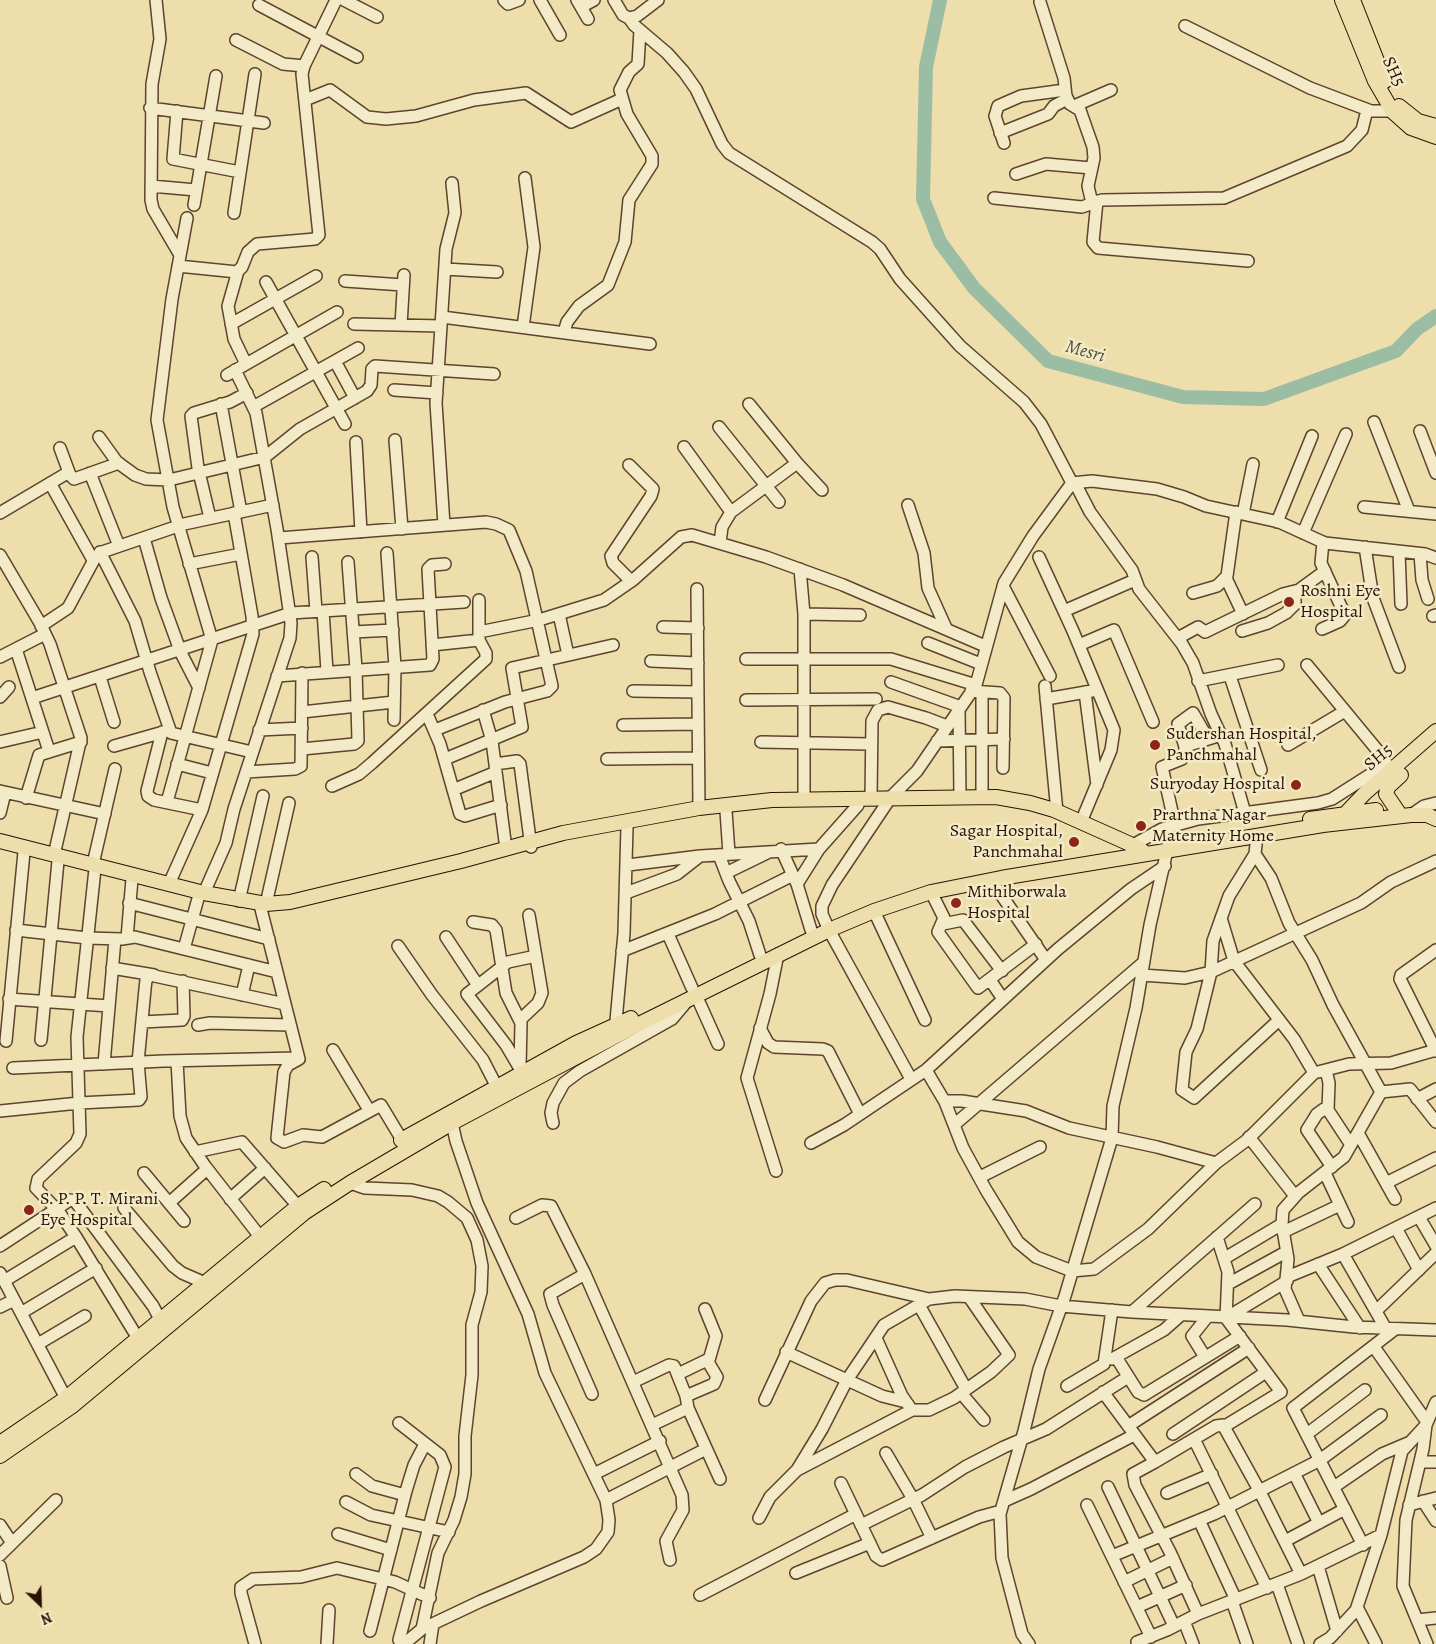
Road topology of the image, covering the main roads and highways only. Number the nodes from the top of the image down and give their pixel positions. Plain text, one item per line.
1 (1342, 0) edge
2 (1353, 0) edge
3 (1398, 111) junction
4 (1436, 126) edge
5 (1436, 137) edge
6 (1436, 732) edge
7 (1436, 745) edge
8 (889, 801) junction
9 (1422, 811) edge
10 (1342, 816) junction
11 (596, 829) junction
12 (0, 841) edge
13 (530, 845) junction
14 (0, 846) edge
15 (1169, 846) junction
16 (1133, 851) junction
17 (56, 858) junction
18 (94, 867) junction
19 (184, 890) junction
20 (201, 894) junction
21 (264, 906) junction
22 (827, 927) junction
23 (693, 994) junction
24 (615, 1031) junction
25 (525, 1076) junction
26 (499, 1091) junction
27 (301, 1209) junction
28 (263, 1240) junction
29 (141, 1344) junction
30 (68, 1403) junction
31 (0, 1443) edge
32 (0, 1456) edge

1 - 3 main road, SH5
2 - 3 main road, SH5
3 - 4 main road, SH5
3 - 5 main road, SH5
6 - 10 main road, SH5 / SH5
7 - 9 main road, SH5
8 - 11 main road
8 - 11 main road
8 - 16 main road
8 - 16 main road
9 - 10 main road
10 - 15 main road
10 - 15 main road
11 - 13 main road
12 - 17 main road
13 - 21 main road
13 - 21 main road
14 - 17 main road
15 - 16 main road
16 - 22 main road
16 - 22 main road
17 - 18 main road
18 - 19 main road
18 - 19 main road
19 - 20 main road
20 - 21 main road
20 - 21 main road
22 - 23 main road
22 - 23 main road
23 - 24 main road
23 - 24 main road
24 - 25 main road
24 - 25 main road
25 - 26 main road
26 - 27 main road
26 - 27 main road
27 - 28 main road
28 - 29 main road
28 - 29 main road
29 - 30 main road
30 - 31 main road
30 - 32 main road

